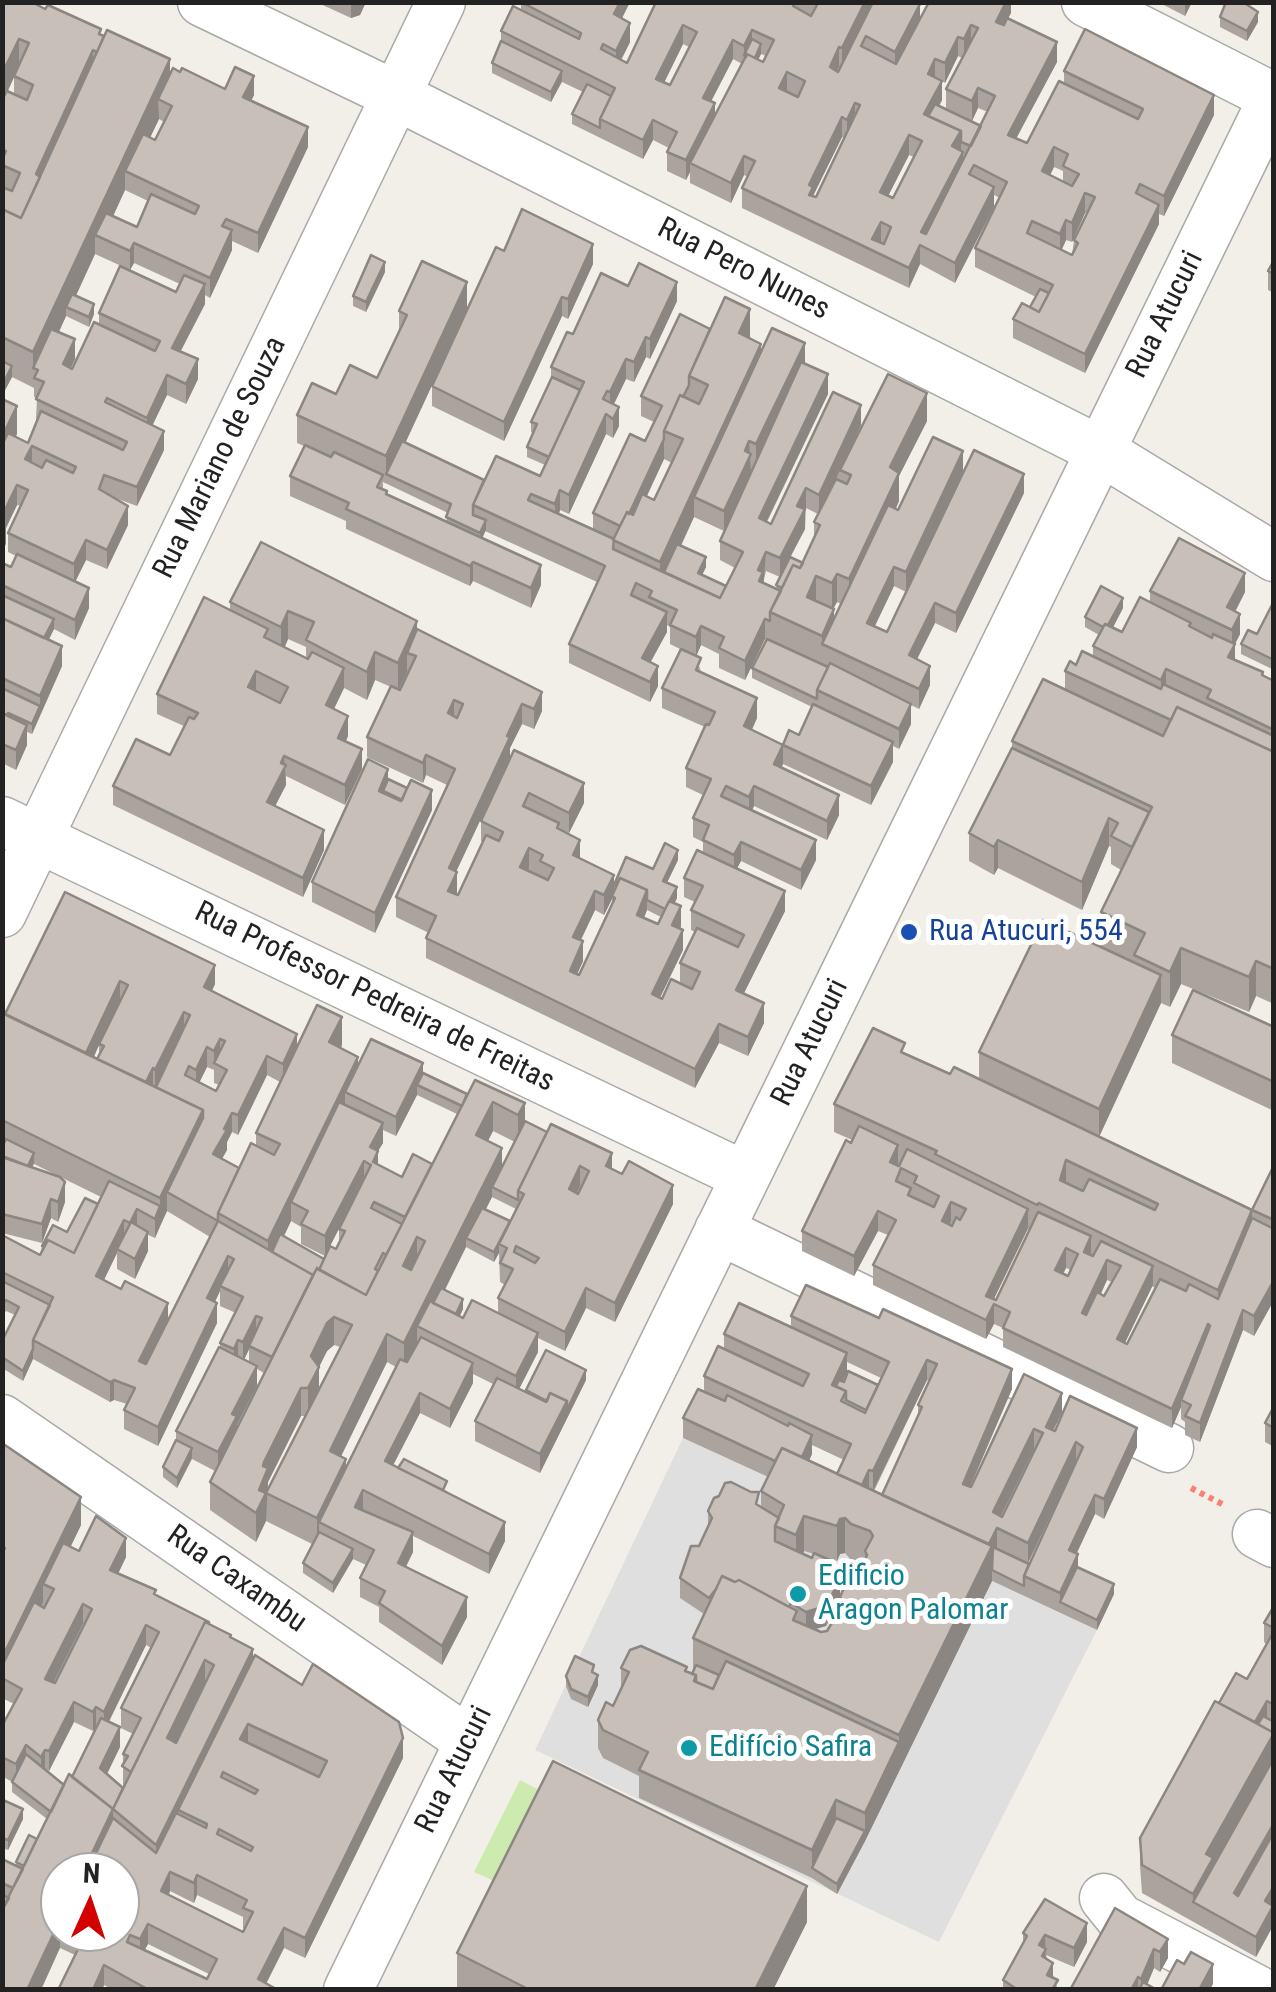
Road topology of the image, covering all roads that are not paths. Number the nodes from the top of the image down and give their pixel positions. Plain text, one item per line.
1 (202, 2) edge
2 (441, 2) edge
3 (1086, 2) edge
4 (396, 95) junction
5 (1273, 96) edge
6 (1099, 450) junction
7 (1274, 557) edge
8 (20, 829) edge
9 (2, 913) edge
10 (746, 1176) junction
11 (719, 1230) junction
12 (2, 1419) edge
13 (1169, 1448) road end
14 (469, 1741) junction
15 (1104, 1898) dead end
16 (348, 1990) edge
17 (1258, 1990) edge

1 - 4 street, Rua Pero Nunes
2 - 4 street, Rua Mariano de Souza
3 - 5 street
4 - 6 street, Rua Pero Nunes
4 - 8 street, Rua Mariano de Souza
5 - 6 street, Rua Atucuri
6 - 7 street, Rua Pero Nunes
6 - 10 street, Rua Atucuri
8 - 9 street, Rua Mariano de Souza
8 - 10 street, Rua Professor Pedreira de Freitas
10 - 11 street, Rua Atucuri
11 - 13 street
11 - 14 street, Rua Atucuri
12 - 14 street, Rua Caxambu
14 - 16 street, Rua Atucuri
15 - 17 street

